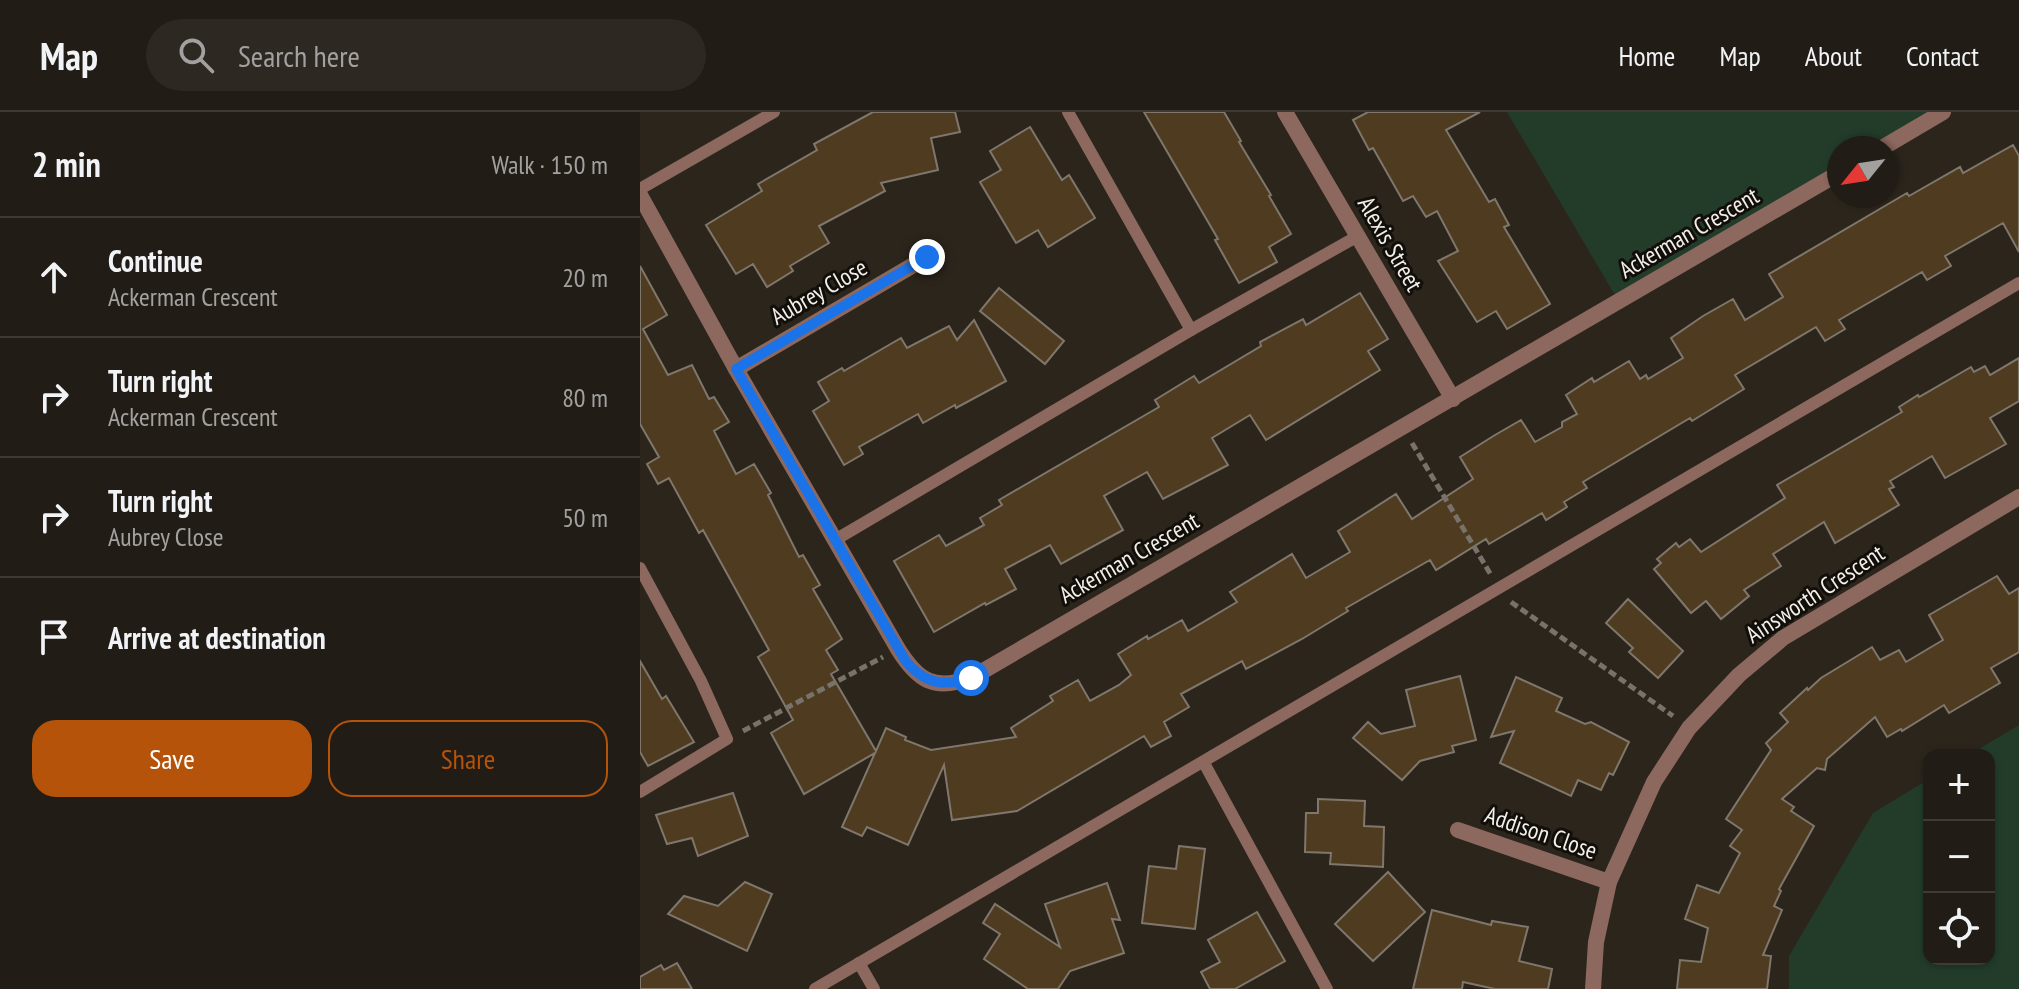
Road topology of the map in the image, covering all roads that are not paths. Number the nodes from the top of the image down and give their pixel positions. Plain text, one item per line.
1 (774, 112) edge
2 (1068, 112) edge
3 (1285, 112) edge
4 (1943, 112) edge
5 (1899, 138) edge
6 (1827, 180) edge
7 (640, 189) edge
8 (640, 195) edge
9 (1358, 236) junction
10 (927, 257) dead end
11 (2019, 283) edge
12 (1191, 330) junction
13 (736, 369) junction
14 (1453, 399) junction
15 (2019, 497) edge
16 (835, 540) junction
17 (640, 568) edge
18 (1204, 763) junction
19 (640, 792) edge
20 (1458, 830) dead end
21 (1609, 882) junction
22 (859, 963) junction
23 (815, 989) edge
24 (874, 989) edge
25 (1327, 989) edge
26 (1593, 989) edge

1 - 7 lane
2 - 12 lane
3 - 9 street, Alexis Street
4 - 5 street
6 - 14 street, Ackerman Crescent
8 - 13 street, Ackerman Crescent
9 - 12 lane
9 - 14 street, Alexis Street
10 - 13 street, Aubrey Close
11 - 18 lane
12 - 16 lane
13 - 16 street, Ackerman Crescent
14 - 16 street, Ackerman Crescent
15 - 21 street, Ainsworth Crescent
17 - 19 lane
18 - 22 lane
18 - 25 lane
20 - 21 street, Addison Close
21 - 26 street, Ainsworth Crescent
22 - 23 lane
22 - 24 lane

